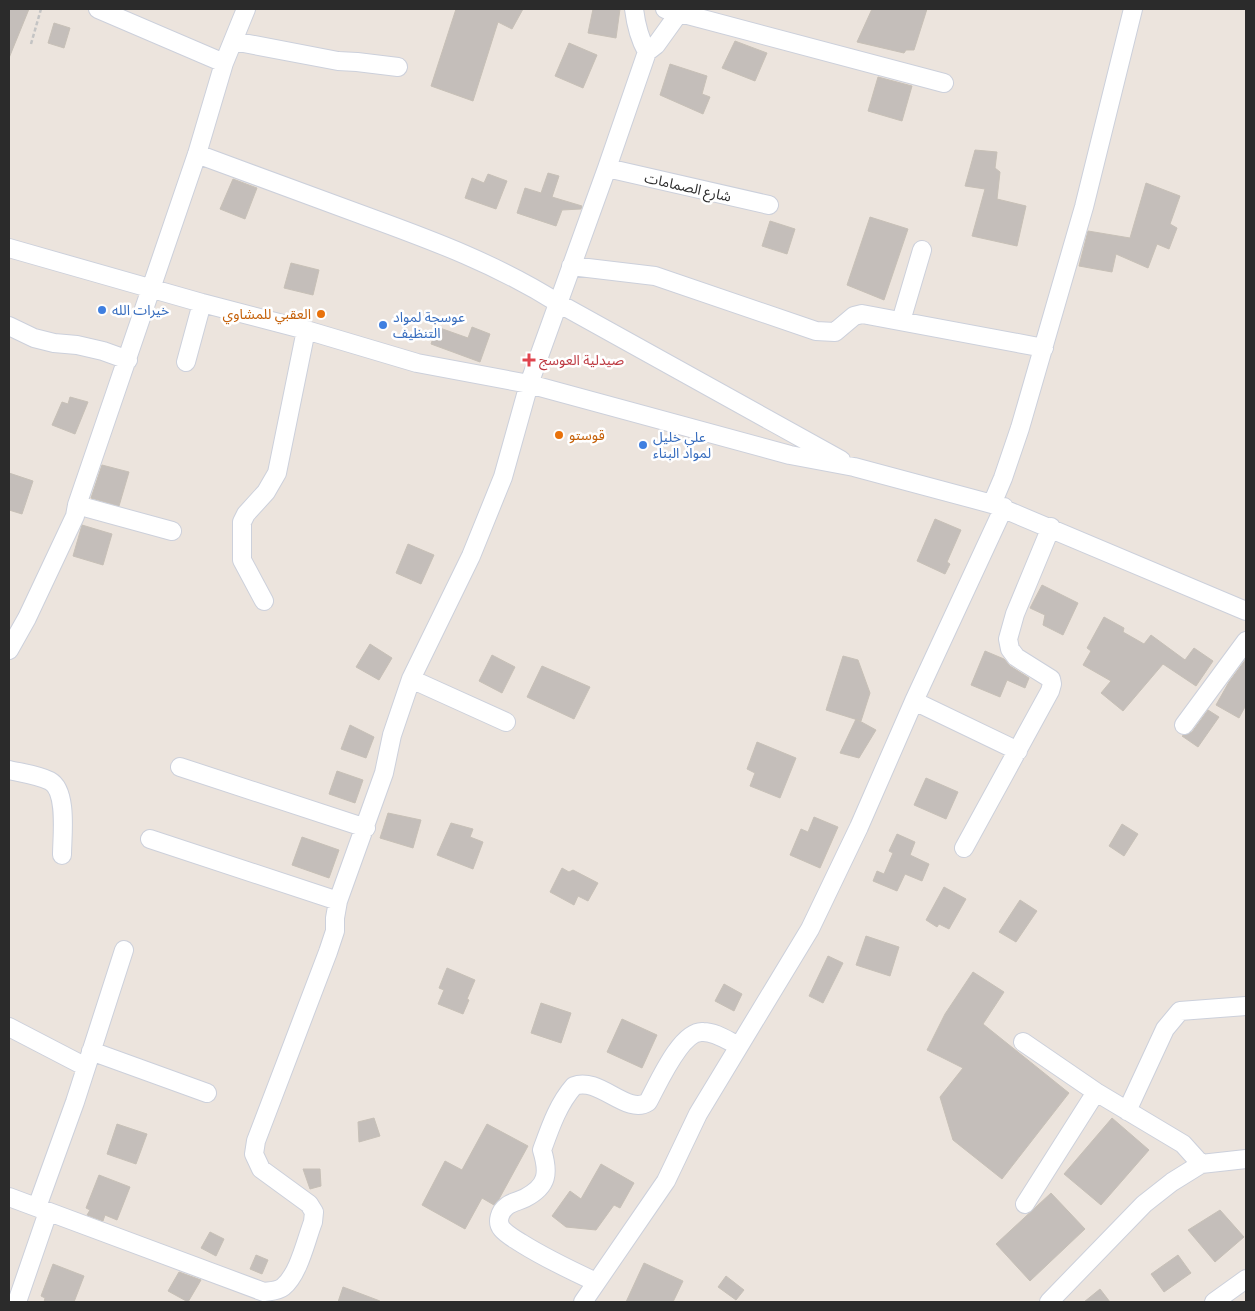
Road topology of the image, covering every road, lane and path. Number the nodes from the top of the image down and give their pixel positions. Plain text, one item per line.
1 (41, 9) edge
2 (98, 9) edge
3 (246, 9) edge
4 (634, 9) edge
5 (1132, 9) edge
6 (672, 11) edge
7 (233, 41) junction
8 (31, 44) dead end
9 (647, 52) junction
10 (224, 64) junction
11 (398, 67) dead end
12 (944, 83) dead end
13 (197, 154) junction
14 (607, 168) junction
15 (769, 205) dead end
16 (9, 248) edge
17 (922, 250) dead end
18 (571, 266) junction
19 (152, 288) junction
20 (202, 303) junction
21 (558, 303) junction
22 (901, 321) junction
23 (9, 326) edge
24 (306, 330) junction
25 (1044, 348) junction
26 (128, 360) junction
27 (186, 362) dead end
28 (529, 384) junction
29 (854, 467) junction
30 (77, 505) junction
31 (998, 505) junction
32 (1051, 527) junction
33 (172, 531) dead end
34 (264, 601) dead end
35 (1246, 611) edge
36 (1246, 641) edge
37 (9, 650) edge
38 (411, 679) junction
39 (914, 702) junction
40 (506, 722) dead end
41 (1184, 725) dead end
42 (1018, 751) junction
43 (180, 767) dead end
44 (9, 770) edge
45 (366, 828) junction
46 (150, 839) dead end
47 (964, 848) dead end
48 (62, 855) dead end
49 (338, 901) junction
50 (124, 950) dead end
51 (1246, 1006) edge
52 (9, 1027) edge
53 (1023, 1042) dead end
54 (739, 1046) junction
55 (88, 1059) junction
56 (1096, 1092) junction
57 (207, 1094) dead end
58 (1128, 1111) junction
59 (1246, 1159) edge
60 (1202, 1164) junction
61 (9, 1197) edge
62 (1025, 1204) dead end
63 (43, 1210) junction
64 (1246, 1279) edge
65 (596, 1282) junction
66 (17, 1302) edge
67 (582, 1302) edge
68 (1049, 1302) edge
69 (1214, 1302) edge

1 - 8 path
2 - 10 street
3 - 7 street
4 - 9 street
5 - 25 street
6 - 9 street
6 - 12 street
7 - 10 street
7 - 11 street
9 - 14 street
10 - 13 street
13 - 19 street
13 - 21 street
14 - 15 street, شارع الصمامات
14 - 18 street
16 - 19 street
17 - 22 street
18 - 21 street
18 - 22 street
19 - 20 street
19 - 26 street
20 - 24 street
20 - 27 street
21 - 28 street
21 - 29 street
22 - 25 street
23 - 26 street
24 - 28 street
24 - 34 street
25 - 31 street
26 - 30 street
28 - 29 street
28 - 38 street
29 - 31 street
30 - 33 street
30 - 37 street
31 - 32 street
31 - 39 street
32 - 35 street
32 - 42 street
36 - 41 street
38 - 40 street
38 - 45 street
39 - 42 street
39 - 54 street
42 - 47 street
43 - 45 street
44 - 48 street
45 - 49 street
46 - 49 street
49 - 63 street
50 - 55 street
51 - 58 street
52 - 55 street
53 - 56 street
54 - 65 street
54 - 65 street
55 - 57 street
55 - 63 street
56 - 58 street
56 - 62 street
58 - 60 street
59 - 60 street
60 - 68 street
61 - 63 street
63 - 66 street
64 - 69 street
65 - 67 street

